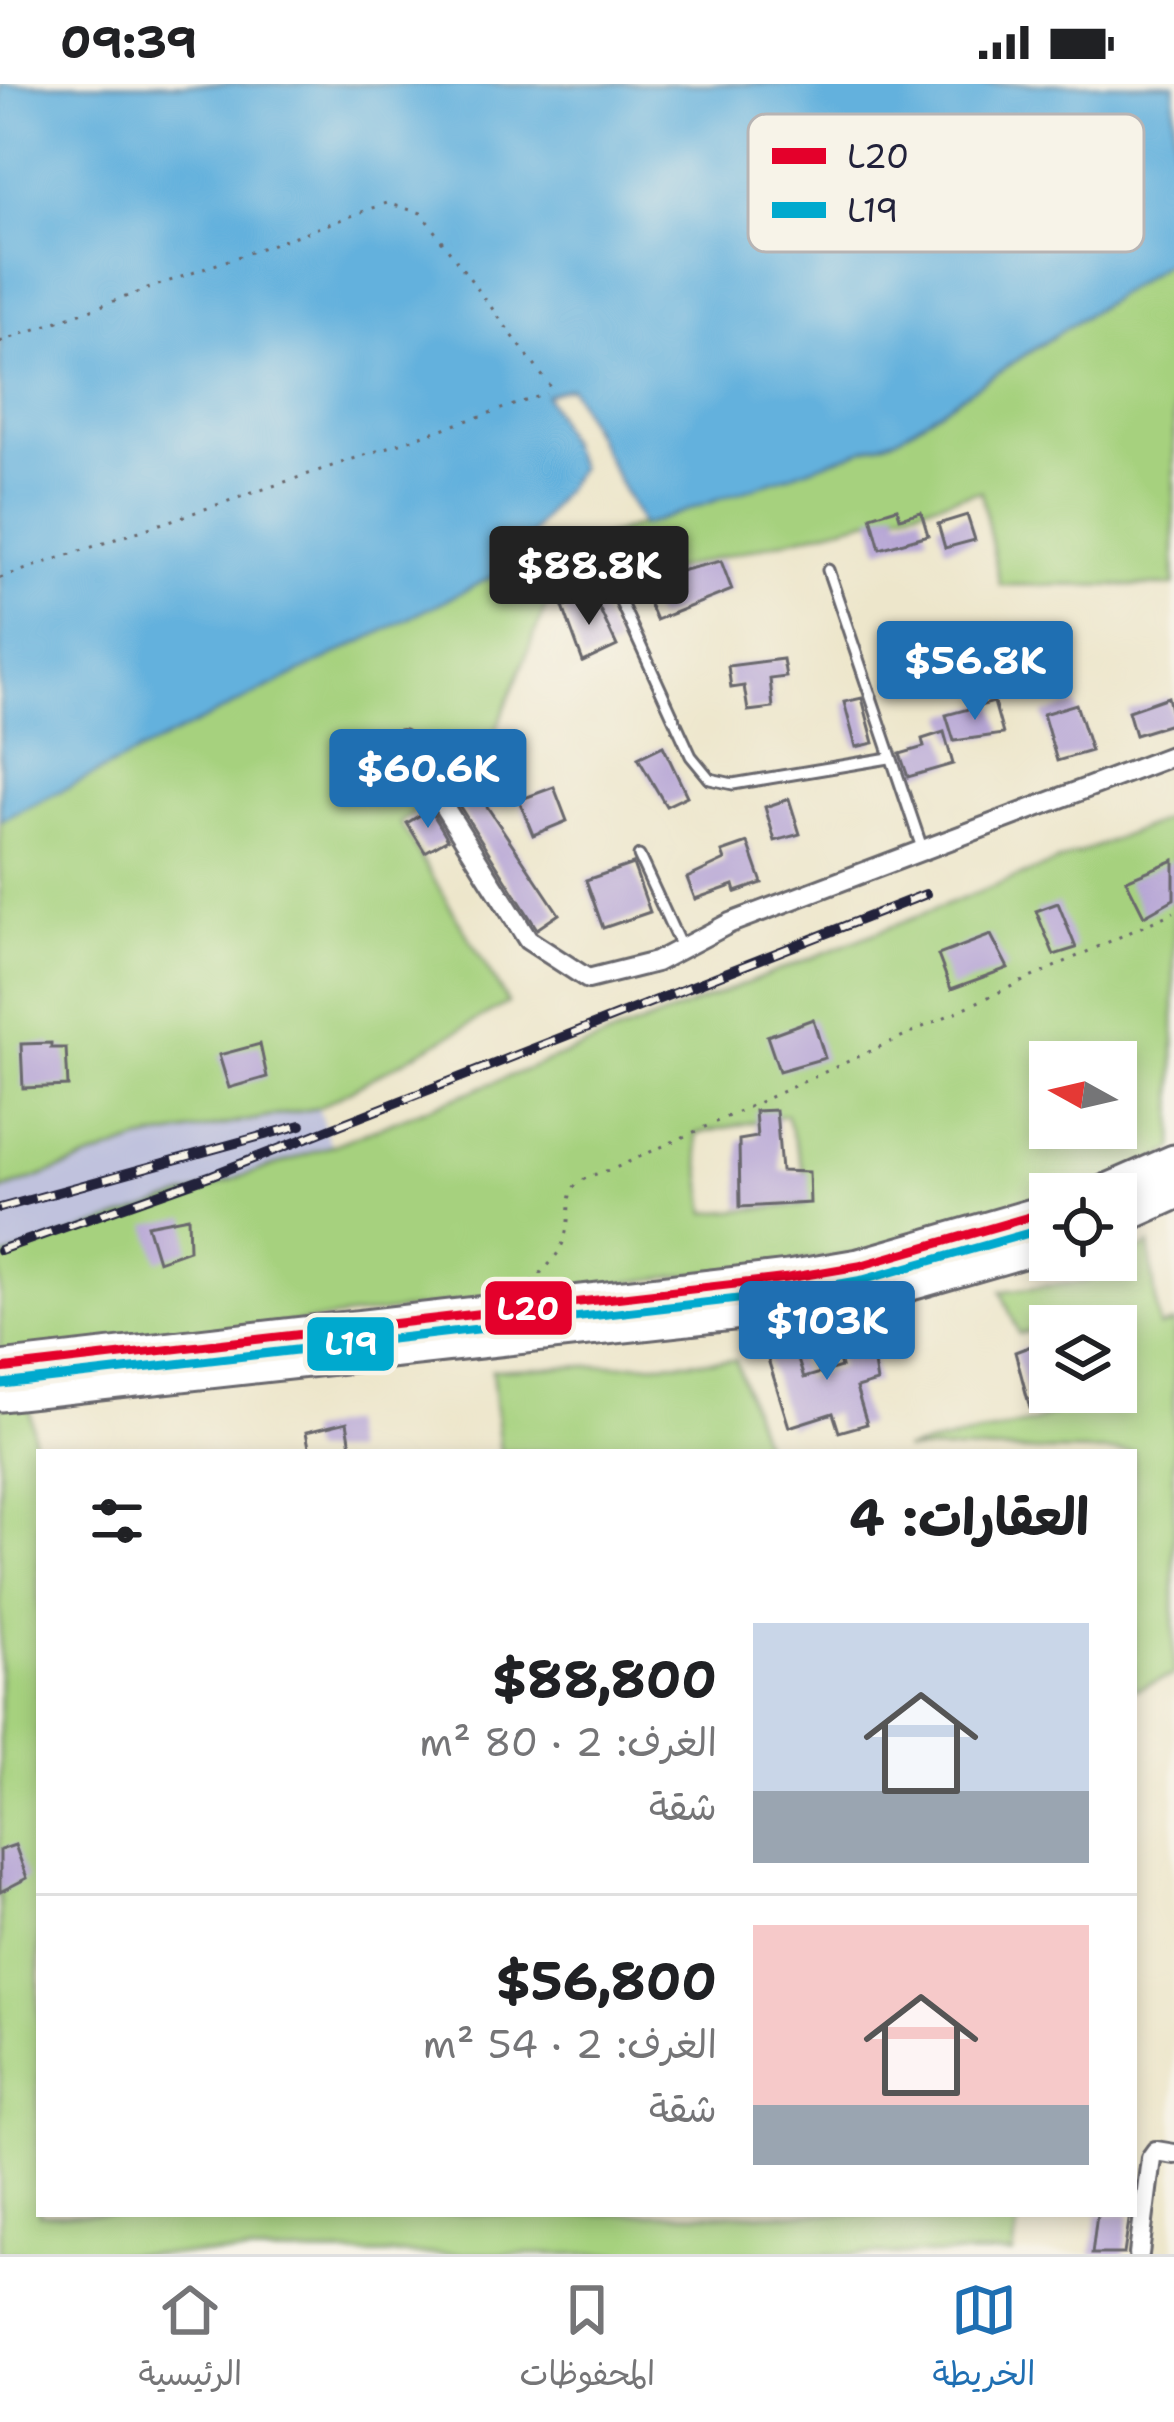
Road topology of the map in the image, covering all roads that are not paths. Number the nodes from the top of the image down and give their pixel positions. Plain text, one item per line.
1 (828, 570) dead end
2 (616, 592) dead end
3 (402, 740) dead end
4 (1174, 755) edge
5 (889, 758) junction
6 (922, 848) junction
7 (639, 856) dead end
8 (682, 949) junction
9 (1174, 1162) edge
10 (1137, 1178) edge
11 (1174, 1193) edge
12 (1137, 1210) edge
13 (1029, 1217) edge
14 (1029, 1249) edge
15 (0, 1369) edge
16 (0, 1394) edge
17 (1174, 2154) edge
18 (1139, 2254) edge

1 - 5 lane
2 - 5 lane
3 - 8 street
4 - 6 street
5 - 6 lane
6 - 8 street
7 - 8 lane
9 - 10 highway
11 - 12 highway
13 - 15 highway
14 - 16 highway
17 - 18 street

